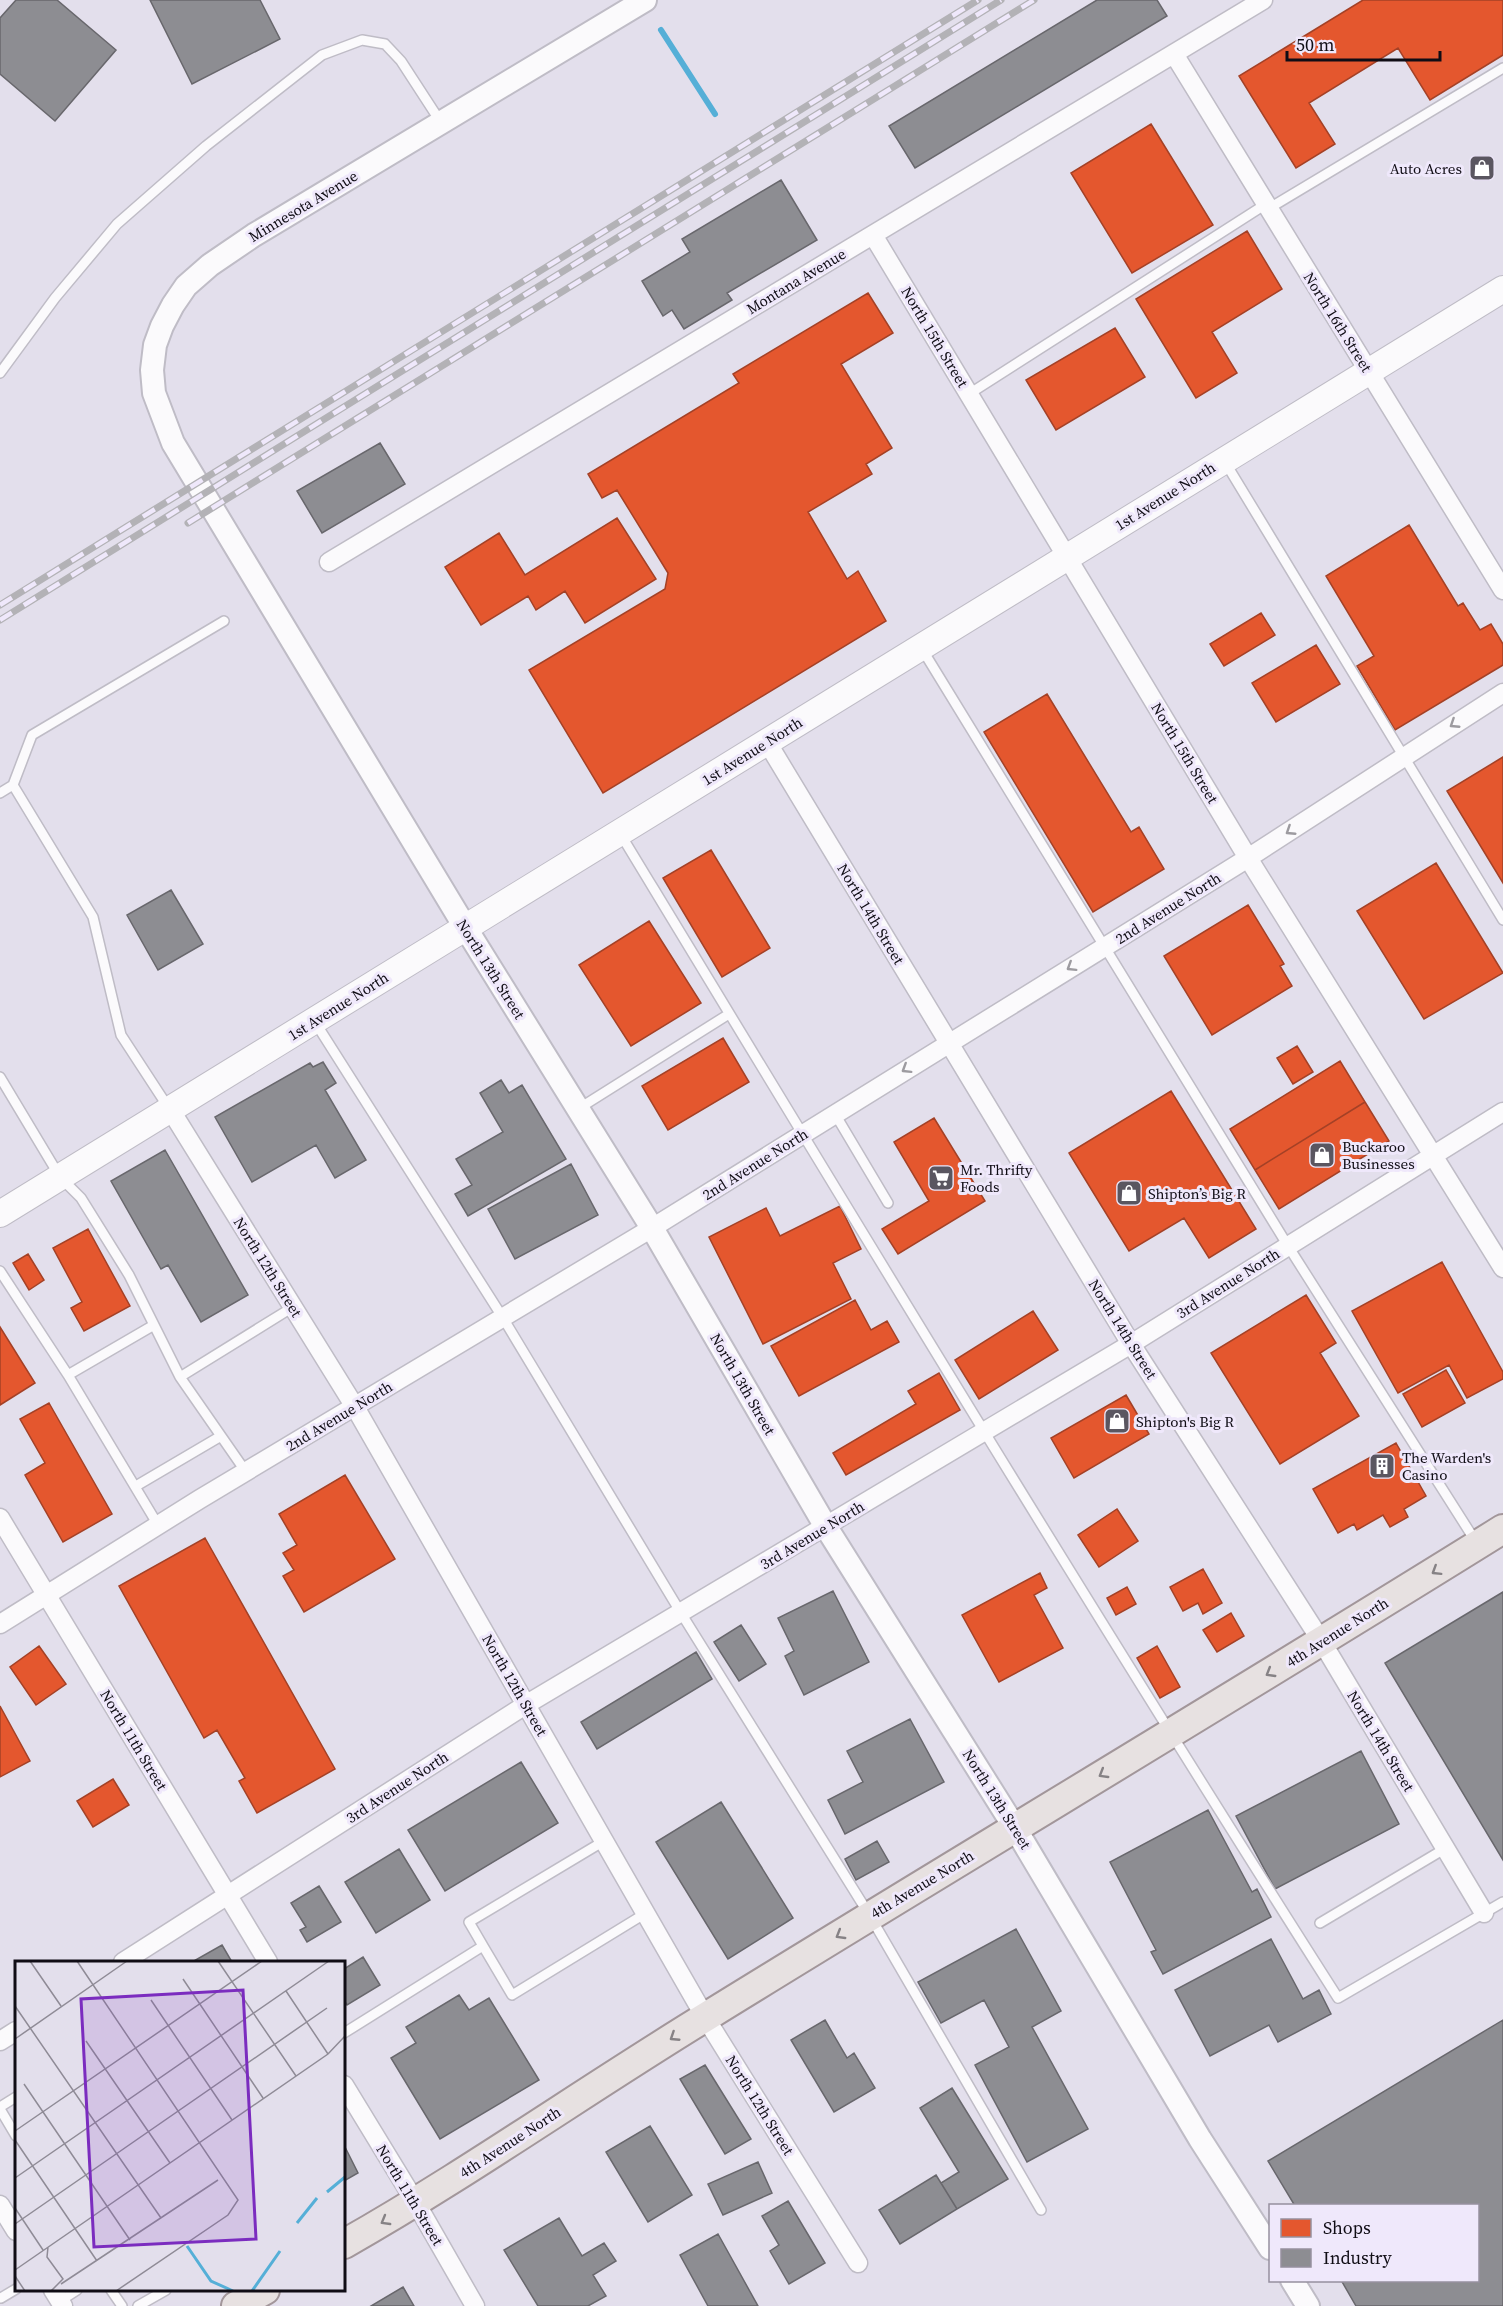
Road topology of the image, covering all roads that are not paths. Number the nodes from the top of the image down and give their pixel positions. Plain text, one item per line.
1 (645, 0) edge
2 (1263, 0) edge
3 (1174, 54) junction
4 (1503, 68) edge
5 (442, 123) junction
6 (1267, 206) junction
7 (873, 235) junction
8 (1503, 289) edge
9 (1369, 371) junction
10 (0, 373) edge
11 (969, 394) junction
12 (1224, 460) junction
13 (218, 519) joint
14 (1068, 557) junction
15 (329, 562) dead end
16 (1503, 590) edge
17 (224, 621) dead end
18 (921, 647) junction
19 (1503, 693) edge
20 (767, 742) junction
21 (1404, 757) junction
22 (13, 785) junction
23 (0, 793) edge
24 (620, 833) junction
25 (1248, 858) junction
26 (1503, 920) edge
27 (465, 927) junction
28 (1104, 947) junction
29 (729, 1014) junction
30 (314, 1020) junction
31 (948, 1043) junction
32 (0, 1077) edge
33 (170, 1109) junction
34 (578, 1109) junction
35 (1503, 1112) edge
36 (835, 1114) junction
37 (801, 1135) junction
38 (1434, 1155) junction
39 (60, 1177) junction
40 (888, 1203) dead end
41 (0, 1214) edge
42 (652, 1228) junction
43 (1288, 1246) junction
44 (1503, 1268) edge
45 (0, 1271) edge
46 (293, 1307) junction
47 (503, 1318) junction
48 (154, 1325) junction
49 (1131, 1344) junction
50 (68, 1375) junction
51 (180, 1377) junction
52 (355, 1407) junction
53 (986, 1431) junction
54 (221, 1436) junction
55 (246, 1472) junction
56 (136, 1486) junction
57 (0, 1518) edge
58 (158, 1525) junction
59 (826, 1527) junction
60 (1503, 1529) edge
61 (1478, 1545) junction
62 (47, 1595) junction
63 (681, 1613) junction
64 (0, 1624) edge
65 (1322, 1642) junction
66 (527, 1704) junction
67 (1170, 1734) junction
68 (1015, 1828) junction
69 (604, 1841) junction
70 (1446, 1848) junction
71 (227, 1896) junction
72 (1503, 1902) edge
73 (1484, 1913) junction
74 (646, 1914) junction
75 (870, 1916) junction
76 (1320, 1923) dead end
77 (483, 1947) junction
78 (125, 1961) edge
79 (267, 1961) edge
80 (705, 2017) junction
81 (15, 2032) edge
82 (345, 2032) edge
83 (0, 2041) edge
84 (345, 2087) edge
85 (15, 2098) edge
86 (0, 2108) edge
87 (15, 2134) edge
88 (416, 2203) junction
89 (0, 2205) edge
90 (1041, 2210) dead end
91 (15, 2229) edge
92 (345, 2243) edge
93 (1269, 2246) edge
94 (858, 2263) dead end
95 (1293, 2282) edge
96 (15, 2290) edge
97 (73, 2291) edge
98 (112, 2291) edge
99 (163, 2291) edge
100 (267, 2292) edge
101 (59, 2299) edge
102 (2, 2300) edge
103 (122, 2306) edge
104 (138, 2306) edge
105 (236, 2306) edge
106 (475, 2306) edge
107 (1308, 2306) edge

1 - 5 street, Minnesota Avenue
2 - 3 street, Montana Avenue
3 - 6 street, North 16th Street
3 - 7 street, Montana Avenue
4 - 6 lane
5 - 10 lane
5 - 13 street, Minnesota Avenue
6 - 9 street, North 16th Street
6 - 11 lane
7 - 11 street, North 15th Street
7 - 15 street, Montana Avenue
8 - 9 main road, 1st Avenue North
9 - 12 main road, 1st Avenue North
9 - 16 street, North 16th Street
11 - 14 street, North 15th Street
12 - 14 main road, 1st Avenue North
12 - 21 lane
13 - 27 street, North 13th Street
14 - 18 main road, 1st Avenue North
14 - 25 street, North 15th Street
17 - 22 lane
18 - 20 main road, 1st Avenue North
18 - 28 lane
19 -> 21 street, 2nd Avenue North
20 - 24 main road, 1st Avenue North
20 - 31 street, North 14th Street
21 -> 25 street, 2nd Avenue North
21 - 26 lane
22 - 23 lane
22 - 33 lane
24 - 27 main road, 1st Avenue North
24 - 29 lane
25 - 28 street, 2nd Avenue North
25 - 38 street, North 15th Street
27 - 30 main road, 1st Avenue North
27 - 34 street, North 13th Street
28 -> 31 street, 2nd Avenue North
28 - 43 lane
29 - 34 lane
29 - 37 lane
30 - 33 main road, 1st Avenue North
30 - 47 lane
31 -> 36 street, 2nd Avenue North
31 - 49 street, North 14th Street
32 - 39 lane
33 - 39 main road, 1st Avenue North
33 - 46 street, North 12th Street
34 - 42 street, North 13th Street
35 - 38 street, 3rd Avenue North
36 - 37 street, 2nd Avenue North
36 - 40 lane
37 - 42 street, 2nd Avenue North
37 - 53 lane
38 - 43 street, 3rd Avenue North
38 - 44 street, North 15th Street
39 - 41 main road, 1st Avenue North
39 - 48 lane
42 - 47 street, 2nd Avenue North
42 - 59 street, North 13th Street
43 - 49 street, 3rd Avenue North
43 - 61 lane
45 - 50 lane
46 - 51 lane
46 - 52 street, North 12th Street
47 - 52 street, 2nd Avenue North
47 - 63 lane
48 - 50 lane
48 - 51 lane
49 - 53 street, 3rd Avenue North
49 - 65 street, North 14th Street
50 - 56 lane
51 - 54 lane
52 - 55 street, 2nd Avenue North
52 - 66 street, North 12th Street
53 - 59 street, 3rd Avenue North
53 - 67 lane
54 - 55 lane
54 - 56 lane
55 - 58 street, 2nd Avenue North
56 - 58 lane
57 - 62 street, North 11th Street
58 - 62 street, 2nd Avenue North
59 - 63 street, 3rd Avenue North
59 - 68 street, North 13th Street
60 - 61 main road, 4th Avenue North
61 -> 65 main road, 4th Avenue North
62 - 64 street, 2nd Avenue North
62 - 71 street, North 11th Street
63 - 66 street, 3rd Avenue North
63 - 75 lane
65 -> 67 main road, 4th Avenue North
65 - 70 street, North 14th Street
66 - 69 street, North 12th Street
66 - 71 street, 3rd Avenue North
67 -> 68 main road, 4th Avenue North
67 - 73 lane
68 - 75 main road, 4th Avenue North
68 - 93 street, North 13th Street
69 - 74 street, North 12th Street
69 - 77 lane
70 - 73 street, North 14th Street
70 - 76 lane
71 - 78 street, 3rd Avenue North
71 - 79 street, North 11th Street
72 - 73 lane
74 - 77 lane
74 - 80 street, North 12th Street
75 -> 80 main road, 4th Avenue North
75 - 90 lane
77 - 82 lane
80 -> 88 main road, 4th Avenue North
80 - 94 street, North 12th Street
81 - 83 street
84 - 88 street, North 11th Street
85 - 86 lane
86 - 87 lane
88 -> 92 main road, 4th Avenue North
88 - 106 street, North 11th Street
89 - 91 street
95 - 107 street
96 - 102 lane
97 - 101 lane
98 - 103 lane
99 - 104 lane
100 - 105 main road

